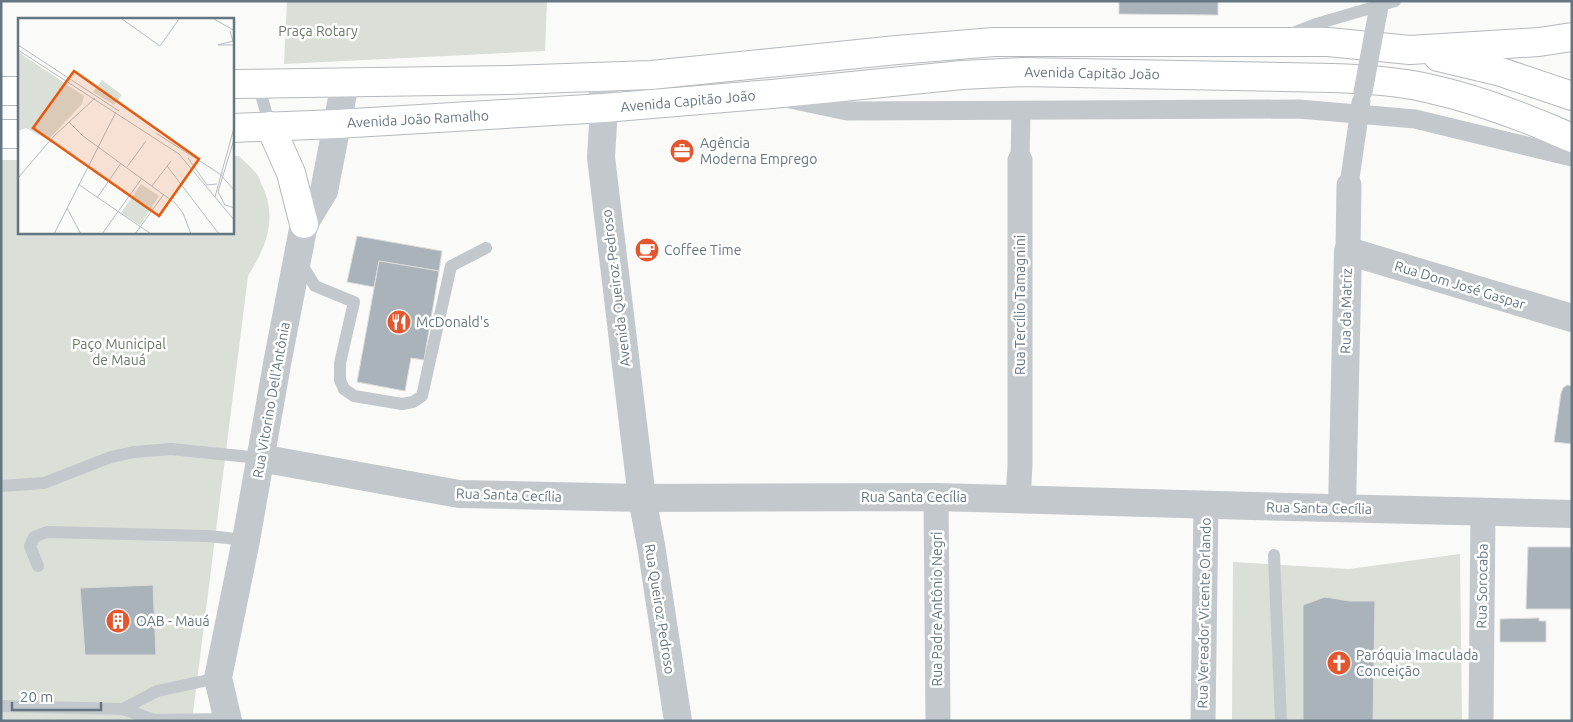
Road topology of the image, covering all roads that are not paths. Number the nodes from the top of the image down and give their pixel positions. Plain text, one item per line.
1 (1380, 1) edge
2 (1395, 1) edge
3 (1572, 37) edge
4 (1270, 42) junction
5 (1410, 50) junction
6 (602, 77) junction
7 (345, 82) junction
8 (245, 84) edge
9 (1, 91) edge
10 (18, 91) edge
11 (772, 94) junction
12 (1572, 96) edge
13 (604, 108) junction
14 (1021, 111) junction
15 (1358, 114) junction
16 (337, 124) junction
17 (270, 126) junction
18 (234, 128) edge
19 (1, 134) edge
20 (18, 134) edge
21 (1572, 138) edge
22 (1572, 157) edge
23 (1020, 160) joint
24 (1349, 184) joint
25 (304, 224) junction
26 (486, 248) dead end
27 (1348, 251) junction
28 (298, 258) junction
29 (1572, 318) edge
30 (260, 458) junction
31 (1, 486) edge
32 (936, 497) junction
33 (642, 498) junction
34 (1018, 499) junction
35 (1206, 504) junction
36 (1342, 508) junction
37 (1483, 511) junction
38 (1572, 514) edge
39 (246, 540) junction
40 (1274, 555) dead end
41 (38, 566) dead end
42 (218, 678) junction
43 (1, 706) edge
44 (123, 709) junction
45 (228, 720) edge
46 (678, 721) edge
47 (938, 721) edge
48 (1203, 721) edge
49 (1281, 721) edge
50 (1481, 721) edge

1 - 15 street, Rua da Matriz, bridge
2 - 4 lane
3 - 5 highway
4 - 5 highway
4 - 6 highway
5 - 12 highway
6 - 7 highway
6 - 13 street, Avenida Queiroz Pedroso
7 - 8 highway
7 - 16 street, Rua Vitorino Dell'Antônia
8 - 17 lane
9 - 10 highway
11 - 13 highway, Avenida Capitão João
11 - 14 street
11 - 21 highway, Avenida Capitão João
13 - 16 highway, Avenida João Ramalho
13 - 33 street, Avenida Queiroz Pedroso
14 - 15 street
14 - 23 street, Rua Tercílio Tamagnini
15 - 22 street
15 - 24 street, Rua da Matriz
16 - 17 highway, Avenida João Ramalho
16 - 25 street, Rua Vitorino Dell'Antônia
17 - 18 highway, Avenida João Ramalho
17 - 25 highway
19 - 20 highway
23 - 34 street, Rua Tercílio Tamagnini
24 - 27 street, Rua da Matriz
25 - 28 street, Rua Vitorino Dell'Antônia
26 - 28 lane
27 - 29 street, Rua Dom José Gaspar
27 - 36 street, Rua da Matriz
28 - 30 street, Rua Vitorino Dell'Antônia
30 - 31 lane
30 - 33 street, Rua Santa Cecília
30 - 39 street, Rua Vitorino Dell'Antônia
32 - 33 street, Rua Santa Cecília
32 - 34 street, Rua Santa Cecília
32 - 47 street, Rua Padre Antônio Negri
33 - 46 street, Rua Queiroz Pedroso
34 - 35 street, Rua Santa Cecília
35 - 36 street, Rua Santa Cecília
35 - 48 street, Rua Vereador Vicente Orlando
36 - 37 street, Rua Santa Cecília
37 - 38 street, Rua Santa Cecília
37 - 50 street, Rua Sorocaba
39 - 41 lane
39 - 42 street, Rua Vitorino Dell'Antônia
40 - 49 lane
42 - 44 lane
42 - 45 street, Rua Vitorino Dell'Antônia
43 - 44 lane
44 - 45 lane

